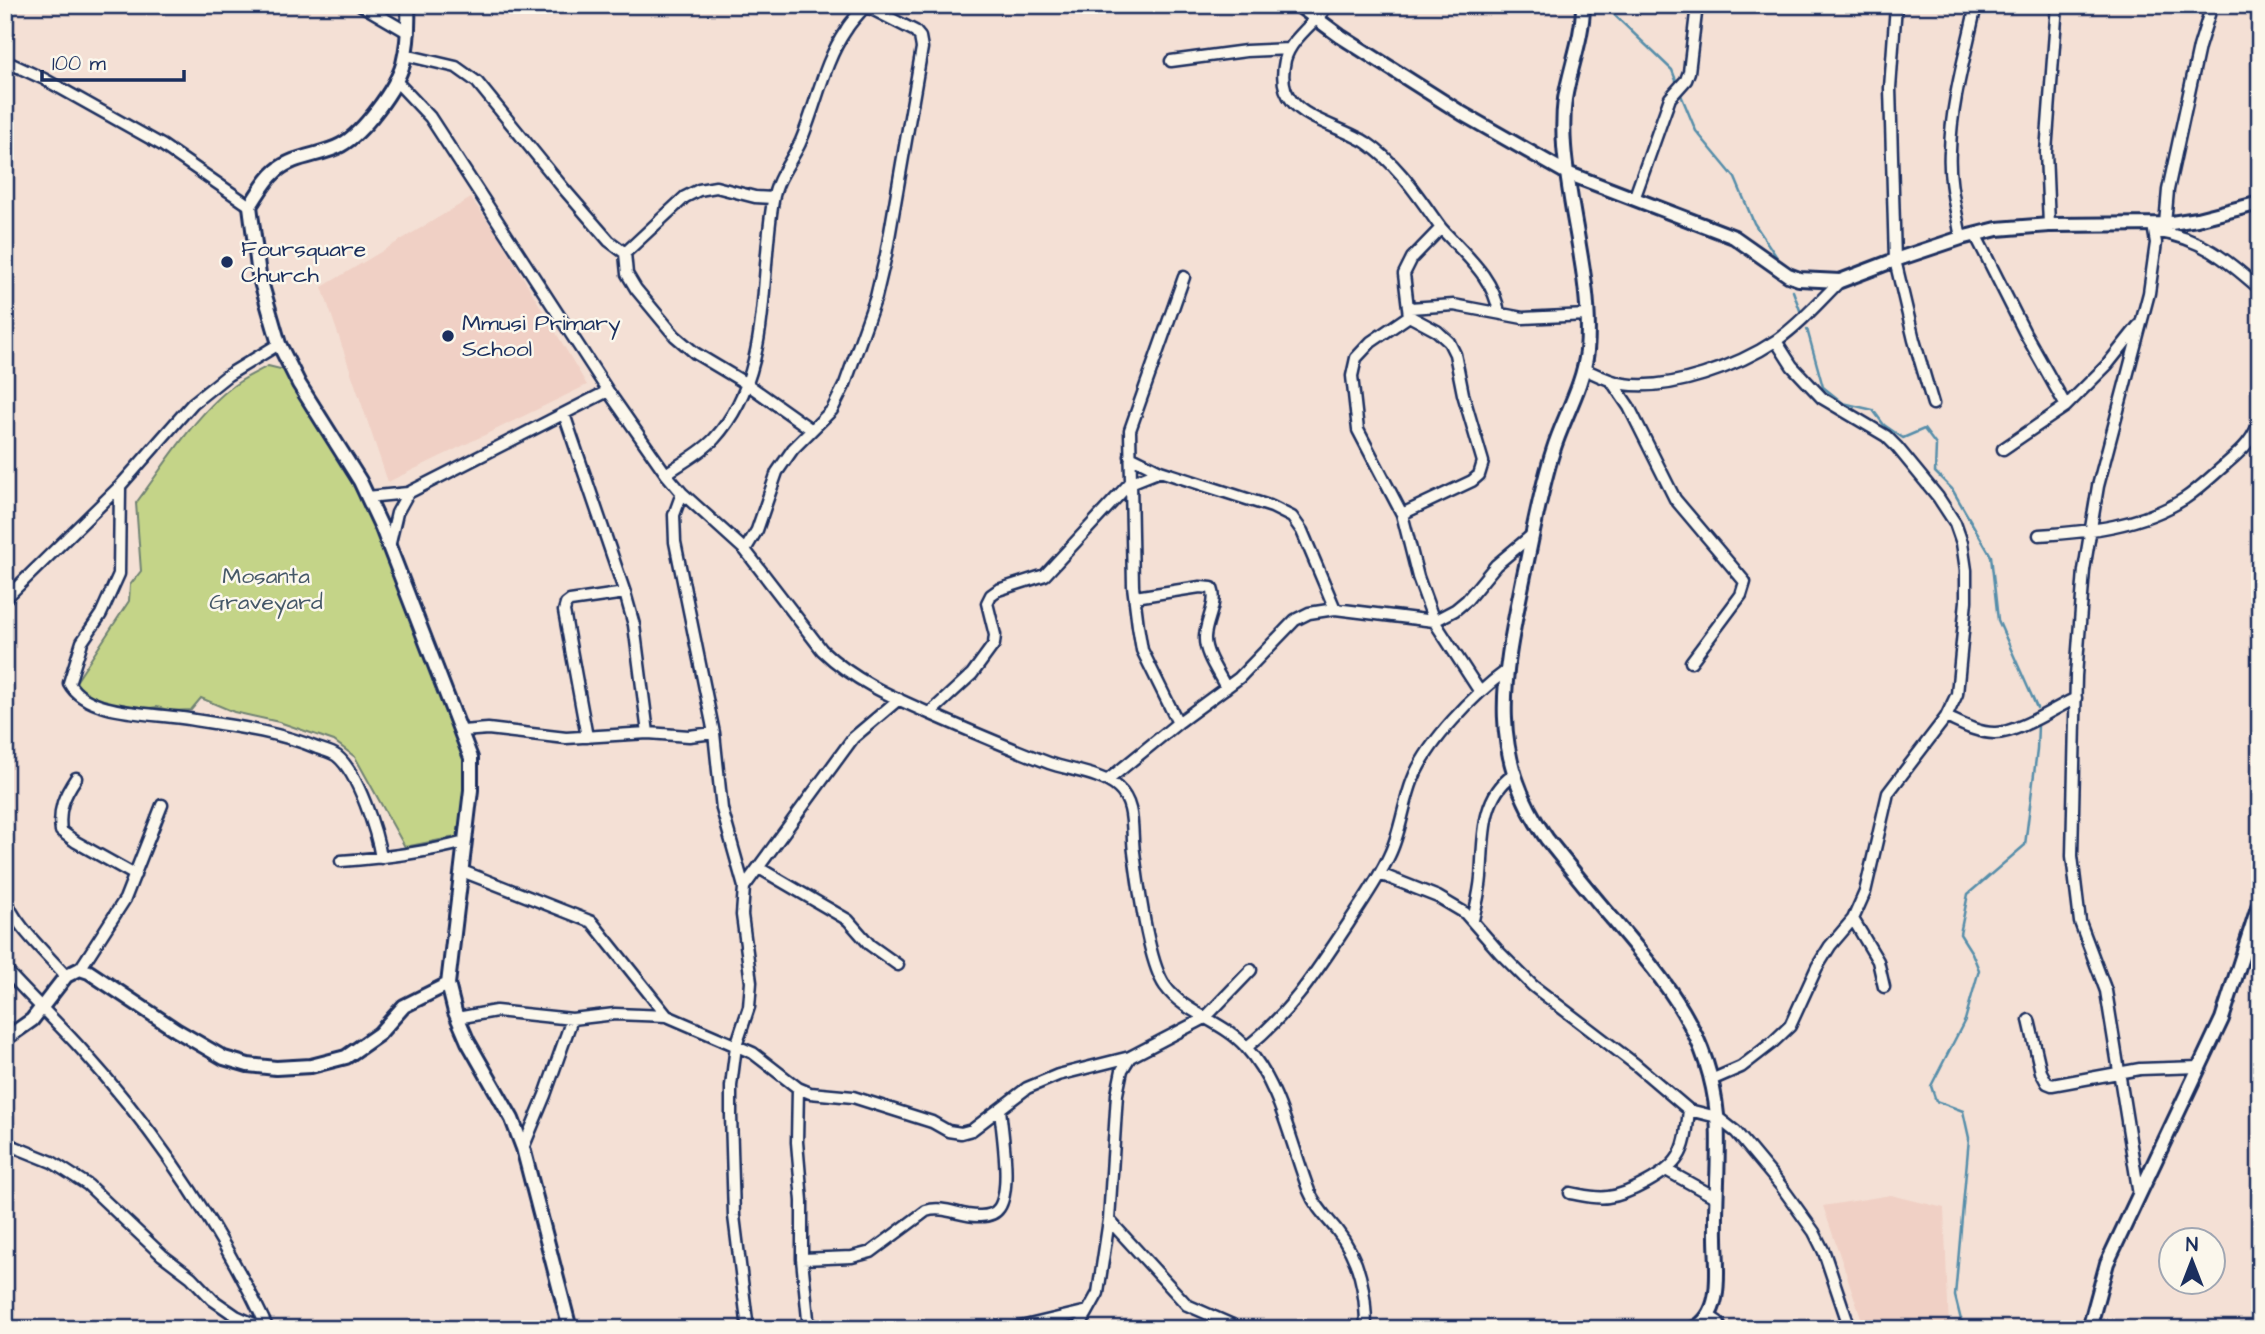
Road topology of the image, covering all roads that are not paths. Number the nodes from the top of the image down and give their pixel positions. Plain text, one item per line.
1 (360, 5) edge
2 (408, 5) edge
3 (1298, 5) edge
4 (1328, 5) edge
5 (1583, 5) edge
6 (1697, 5) edge
7 (1896, 5) edge
8 (1976, 5) edge
9 (2057, 5) edge
10 (2212, 5) edge
11 (866, 6) edge
12 (1317, 20) junction
13 (409, 33) junction
14 (1289, 49) junction
15 (405, 55) junction
16 (5, 61) edge
17 (1171, 61) dead end
18 (395, 80) junction
19 (1567, 173) junction
20 (773, 198) junction
21 (1634, 199) junction
22 (2260, 203) edge
23 (250, 206) junction
24 (2049, 225) junction
25 (2158, 227) junction
26 (1441, 229) junction
27 (1975, 234) junction
28 (1961, 238) junction
29 (625, 253) junction
30 (1895, 260) junction
31 (1184, 277) dead end
32 (1840, 281) junction
33 (2260, 289) edge
34 (1410, 312) junction
35 (1499, 313) junction
36 (1587, 315) junction
37 (2141, 323) junction
38 (1776, 341) junction
39 (279, 344) junction
40 (1584, 369) junction
41 (1612, 382) junction
42 (747, 384) junction
43 (608, 391) junction
44 (1933, 404) dead end
45 (2066, 406) junction
46 (564, 414) junction
47 (2260, 418) edge
48 (812, 430) junction
49 (2003, 449) dead end
50 (1130, 456) junction
51 (1160, 471) junction
52 (666, 474) junction
53 (1130, 483) junction
54 (120, 486) junction
55 (408, 493) junction
56 (682, 493) junction
57 (367, 497) junction
58 (1402, 514) junction
59 (2089, 532) junction
60 (1533, 534) junction
61 (2039, 535) dead end
62 (389, 547) junction
63 (745, 550) junction
64 (625, 593) junction
65 (1135, 597) junction
66 (5, 599) edge
67 (1335, 609) junction
68 (1434, 621) junction
69 (1691, 662) dead end
70 (1506, 671) junction
71 (1226, 688) junction
72 (1480, 692) junction
73 (2076, 698) junction
74 (899, 699) junction
75 (930, 713) junction
76 (1946, 717) junction
77 (1178, 723) junction
78 (462, 731) junction
79 (648, 733) junction
80 (714, 733) junction
81 (587, 737) junction
82 (1513, 775) junction
83 (76, 778) dead end
84 (1108, 780) junction
85 (162, 806) dead end
86 (465, 842) junction
87 (381, 858) junction
88 (341, 861) dead end
89 (759, 868) junction
90 (462, 870) junction
91 (1380, 874) junction
92 (135, 875) junction
93 (744, 887) junction
94 (2260, 901) edge
95 (6, 902) edge
96 (1853, 919) junction
97 (1472, 920) junction
98 (2246, 947) junction
99 (2260, 953) edge
100 (898, 965) dead end
101 (5, 969) edge
102 (80, 969) junction
103 (1251, 971) dead end
104 (66, 976) junction
105 (448, 984) junction
106 (1884, 986) dead end
107 (43, 1008) junction
108 (667, 1016) junction
109 (457, 1018) junction
110 (1205, 1018) junction
111 (572, 1019) junction
112 (2029, 1020) dead end
113 (5, 1039) edge
114 (736, 1046) junction
115 (1247, 1047) junction
116 (1130, 1057) junction
117 (2199, 1068) junction
118 (2119, 1072) junction
119 (1711, 1080) junction
120 (798, 1088) junction
121 (1000, 1109) junction
122 (1689, 1110) junction
123 (1717, 1117) junction
124 (5, 1143) edge
125 (523, 1148) junction
126 (1667, 1170) junction
127 (1570, 1193) dead end
128 (2139, 1196) junction
129 (1715, 1197) junction
130 (1109, 1220) junction
131 (802, 1259) junction
132 (1088, 1311) junction
133 (1709, 1316) junction
134 (267, 1329) edge
135 (570, 1329) edge
136 (748, 1329) edge
137 (809, 1329) edge
138 (1012, 1329) edge
139 (1078, 1329) edge
140 (1242, 1329) edge
141 (1366, 1329) edge
142 (1693, 1329) edge
143 (1721, 1329) edge
144 (1850, 1329) edge
145 (2088, 1329) edge

1 - 13 street
2 - 13 street
3 - 12 street
4 - 12 street
5 - 19 street
6 - 21 street
7 - 30 street
8 - 28 street
9 - 24 street
10 - 25 street
11 - 20 street
11 - 48 street
12 - 14 street
12 - 19 street
13 - 15 street
14 - 17 street
14 - 26 street
15 - 18 street
15 - 29 street
16 - 23 street
18 - 23 street
18 - 43 street
19 - 21 street
19 - 36 street
20 - 29 street
20 - 42 street
21 - 32 street
22 - 25 street
23 - 39 street
24 - 25 street
24 - 27 street
25 - 33 street
25 - 37 street
26 - 34 street
26 - 35 street
27 - 28 street
27 - 45 street
28 - 30 street
29 - 42 street
30 - 32 street
30 - 44 street
31 - 50 street
32 - 38 street
34 - 35 street
34 - 58 street
34 - 58 street
35 - 36 street
36 - 40 street
37 - 45 street
37 - 59 street
38 - 41 street
38 - 76 street
39 - 54 street
39 - 57 street
40 - 41 street
40 - 60 street
41 - 69 street
42 - 48 street
42 - 52 street
43 - 46 street
43 - 52 street
45 - 49 street
46 - 55 street
46 - 64 street
47 - 59 street
48 - 63 street
50 - 51 street
50 - 53 street
51 - 53 street
51 - 67 street
52 - 56 street
53 - 65 street
53 - 75 street
54 - 66 street
54 - 87 street
55 - 57 street
55 - 62 street
56 - 63 street
56 - 80 street
57 - 62 street
58 - 68 street
59 - 61 street
59 - 73 street
60 - 68 street
60 - 70 street
62 - 78 street
63 - 74 street
64 - 79 street
64 - 81 street
65 - 71 street
65 - 77 street
67 - 68 street
67 - 71 street
68 - 72 street
70 - 72 street
70 - 82 street
71 - 77 street
72 - 91 street
73 - 76 street
73 - 118 street
74 - 75 street
74 - 89 street
75 - 84 street
76 - 96 street
77 - 84 street
78 - 81 street
78 - 86 street
79 - 80 street
79 - 81 street
80 - 93 street
82 - 97 street
82 - 119 street
83 - 92 street
84 - 110 street
85 - 92 street
86 - 87 street
86 - 90 street
87 - 88 street
89 - 93 street
89 - 100 street
90 - 105 street
90 - 108 street
91 - 97 street
91 - 115 street
92 - 102 street
93 - 114 street
94 - 98 street
95 - 104 street
96 - 106 street
96 - 119 street
97 - 122 street
98 - 99 street
98 - 117 street
101 - 107 street
102 - 104 street
102 - 105 street
103 - 110 street
104 - 107 street
105 - 109 street
107 - 113 street
107 - 134 street
108 - 111 street
108 - 114 street
109 - 111 street
109 - 125 street
110 - 115 street
110 - 116 street
111 - 125 street
112 - 118 street
114 - 120 street
114 - 136 street
115 - 141 street
116 - 121 street
116 - 130 street
117 - 118 street
117 - 128 street
118 - 128 street
119 - 123 street
120 - 121 street
120 - 131 street
121 - 131 street
122 - 123 street
122 - 126 street
123 - 129 street
123 - 144 street
124 - 134 street
125 - 135 street
126 - 127 street
126 - 129 street
128 - 145 street
129 - 133 street
130 - 132 street
130 - 140 street
131 - 137 street
132 - 138 street
132 - 139 street
133 - 142 street
133 - 143 street

